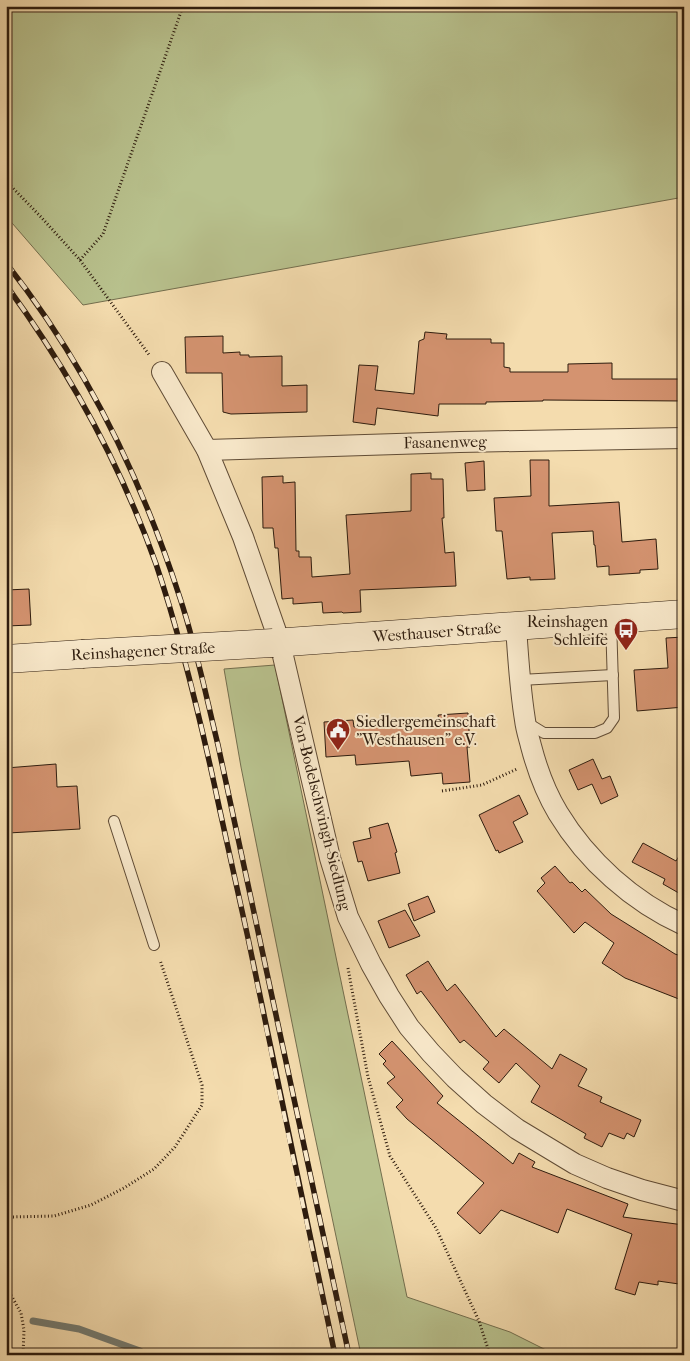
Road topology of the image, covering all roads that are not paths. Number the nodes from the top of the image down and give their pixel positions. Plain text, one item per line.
1 (162, 372) road end
2 (684, 438) edge
3 (207, 450) junction
4 (684, 614) edge
5 (611, 618) junction
6 (516, 626) junction
7 (276, 643) junction
8 (6, 658) edge
9 (613, 675) junction
10 (520, 680) junction
11 (525, 722) junction
12 (114, 820) dead end
13 (684, 925) edge
14 (154, 945) road end
15 (684, 1201) edge

1 - 3 street
2 - 3 street, Fasanenweg
3 - 7 street
4 - 5 main road, Westhauser Straße
5 - 6 main road, Westhauser Straße
5 - 9 lane
6 - 7 main road, Westhauser Straße
6 - 10 street
7 - 8 main road, Reinshagener Straße, bridge
7 - 15 street, Von-Bodelschwingh-Siedlung
9 - 10 lane
9 - 11 lane
10 - 11 street
11 - 13 street
12 - 14 lane

